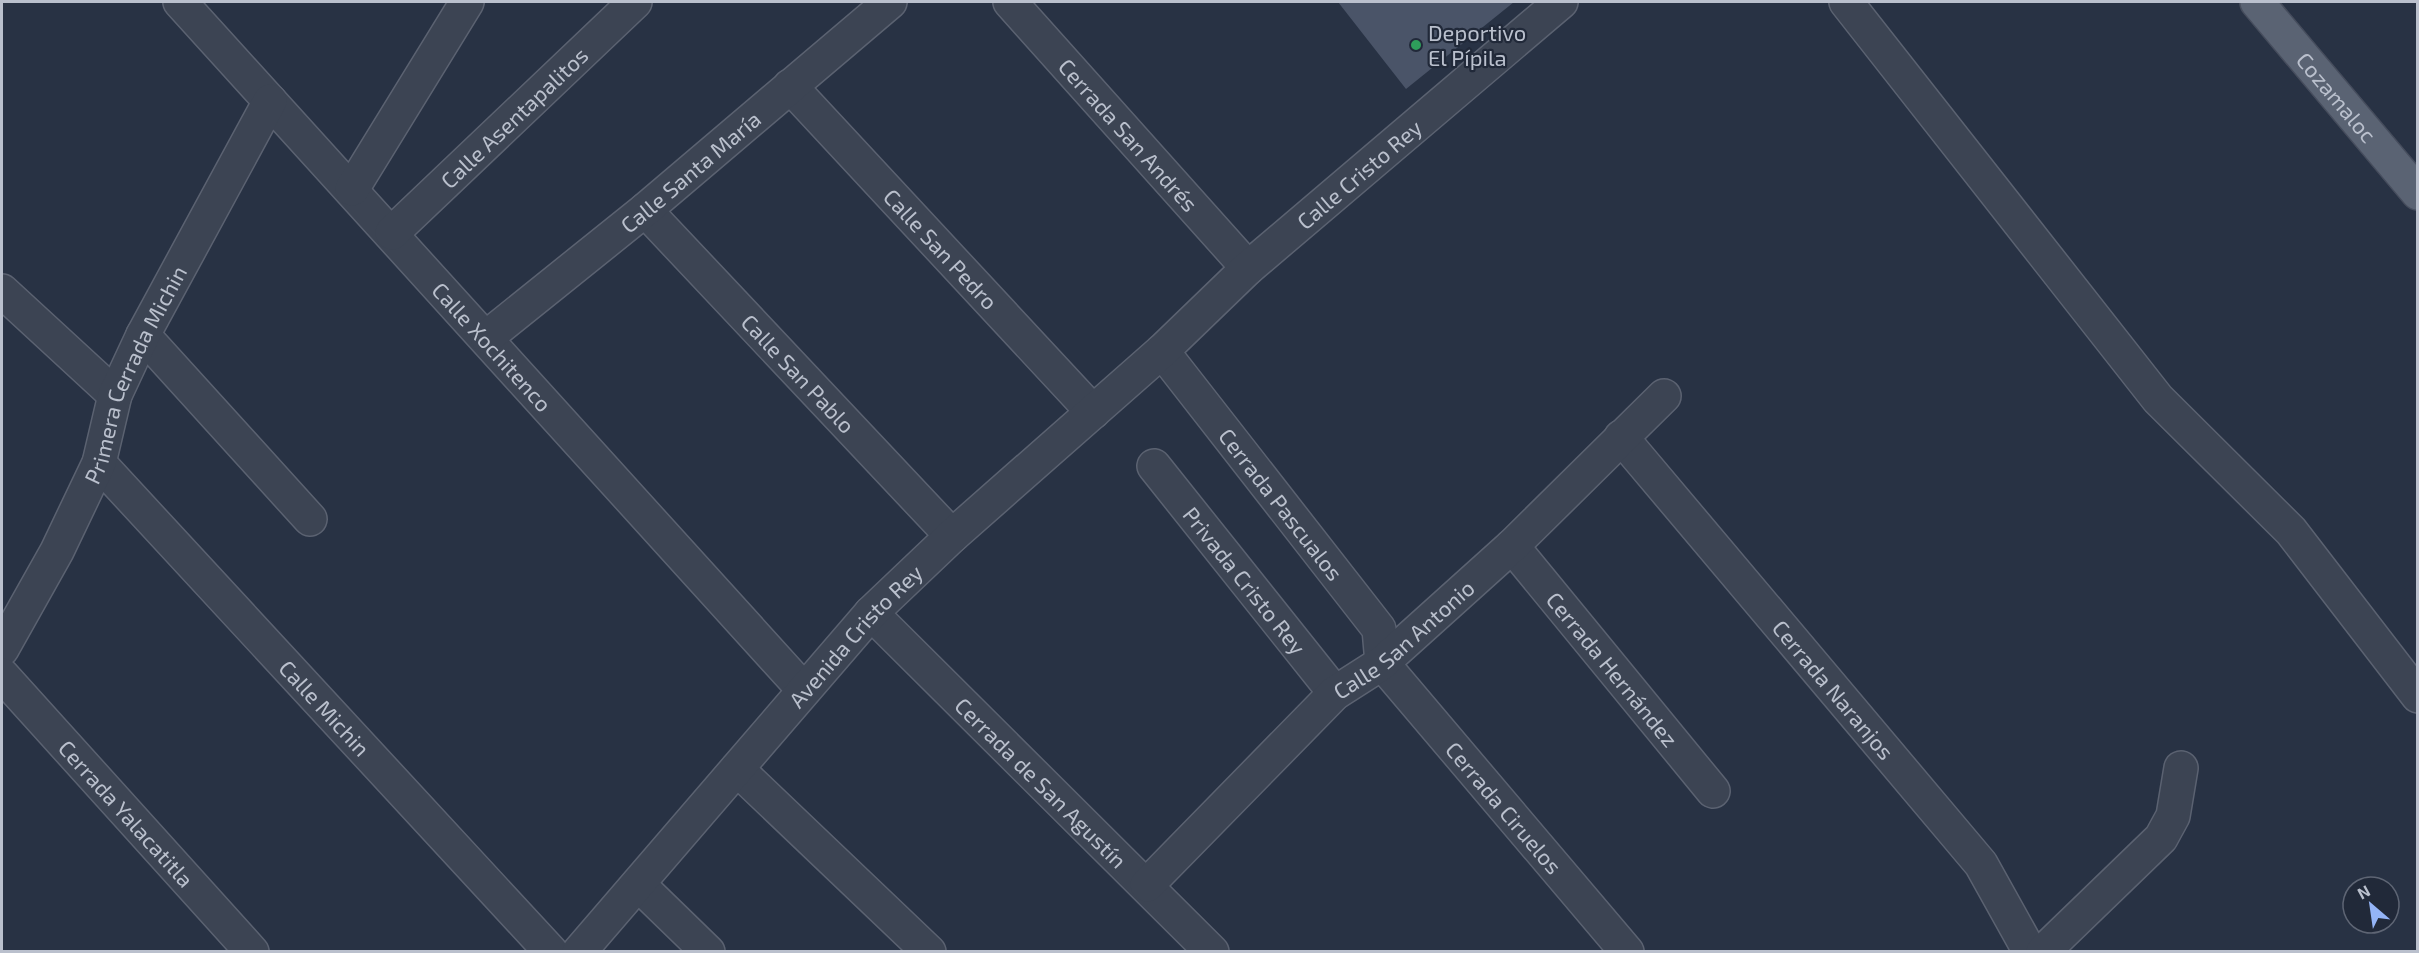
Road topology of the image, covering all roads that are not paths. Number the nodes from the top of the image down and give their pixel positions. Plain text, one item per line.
1 (467, 2) edge
2 (635, 2) edge
3 (890, 2) edge
4 (1010, 2) edge
5 (1561, 2) edge
6 (1846, 2) edge
7 (2258, 2) edge
8 (187, 4) edge
9 (790, 86) junction
10 (270, 100) junction
11 (352, 189) junction
12 (2418, 193) edge
13 (645, 210) junction
14 (392, 233) junction
15 (1248, 268) junction
16 (2, 291) edge
17 (143, 335) junction
18 (486, 337) junction
19 (1162, 351) junction
20 (115, 395) junction
21 (1664, 396) dead end
22 (1093, 412) junction
23 (1621, 437) junction
24 (99, 463) junction
25 (1154, 466) dead end
26 (310, 519) dead end
27 (952, 536) junction
28 (1512, 546) junction
29 (13, 601) edge
30 (871, 614) junction
31 (2, 649) edge
32 (1382, 663) junction
33 (2, 675) edge
34 (804, 690) junction
35 (1335, 693) junction
36 (2418, 696) edge
37 (2181, 768) dead end
38 (737, 769) junction
39 (1713, 791) dead end
40 (638, 884) junction
41 (1147, 885) junction
42 (252, 951) edge
43 (551, 951) edge
44 (579, 951) edge
45 (708, 951) edge
46 (928, 951) edge
47 (1212, 951) edge
48 (1627, 951) edge
49 (2030, 951) edge
50 (2043, 951) edge

1 - 11 street
2 - 14 street, Calle Asentapalitos
3 - 9 street, Calle Santa María
4 - 15 street, Cerrada San Andrés
5 - 15 street, Calle Cristo Rey
6 - 36 street
7 - 12 main road, Cozamaloc
8 - 10 street, Calle Xochitenco
9 - 13 street, Calle Santa María
9 - 22 street, Calle San Pedro
10 - 11 street, Calle Xochitenco
10 - 17 street, Primera Cerrada Michin
11 - 14 street, Calle Xochitenco
13 - 18 street, Calle Santa María
13 - 27 street, Calle San Pablo
14 - 18 street, Calle Xochitenco
15 - 19 street, Calle Cristo Rey
16 - 20 street
17 - 20 street, Primera Cerrada Michin
17 - 26 street
18 - 34 street, Calle Xochitenco
19 - 22 street, Avenida Cristo Rey
19 - 32 street, Cerrada Pascualos
20 - 24 street, Primera Cerrada Michin
21 - 23 street, Calle San Antonio
22 - 27 street, Avenida Cristo Rey
23 - 28 street, Calle San Antonio
23 - 49 street, Cerrada Naranjos
24 - 29 street, Primera Cerrada Michin
24 - 43 street, Calle Michin
25 - 35 street, Privada Cristo Rey
27 - 30 street, Avenida Cristo Rey
28 - 32 street, Calle San Antonio
28 - 39 street, Cerrada Hernández
29 - 31 street, Primera Cerrada Michin
30 - 34 street, Avenida Cristo Rey
30 - 41 street, Cerrada de San Agustín
32 - 35 street, Calle San Antonio
32 - 48 street, Cerrada Ciruelos
33 - 42 street, Cerrada Yalacatitla
34 - 38 street, Avenida Cristo Rey
35 - 41 street, Calle San Antonio
37 - 50 street
38 - 40 street, Avenida Cristo Rey
38 - 46 street
40 - 44 street, Avenida Cristo Rey
40 - 45 street
41 - 47 street, Cerrada de San Agustín

